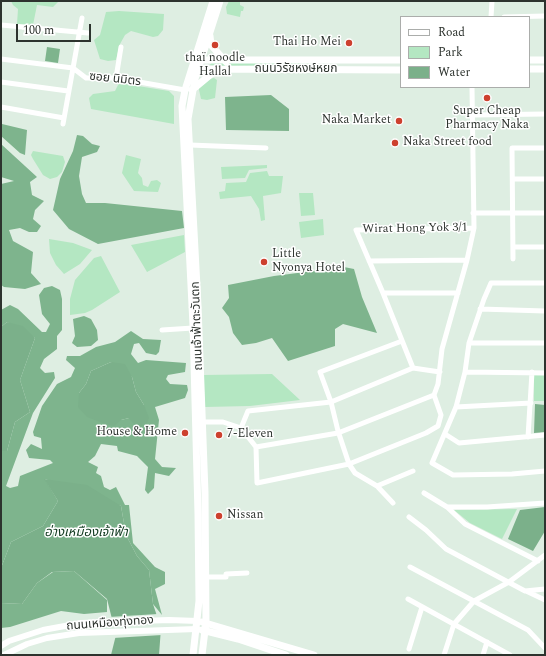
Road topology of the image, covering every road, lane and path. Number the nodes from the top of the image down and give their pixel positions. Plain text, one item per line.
1 (213, 1) edge
2 (220, 1) edge
3 (492, 1) edge
4 (491, 16) edge
5 (530, 16) edge
6 (545, 16) edge
7 (82, 18) dead end
8 (1, 24) edge
9 (80, 32) junction
10 (210, 32) junction
11 (88, 33) dead end
12 (121, 47) dead end
13 (1, 59) edge
14 (197, 60) junction
15 (339, 60) junction
16 (400, 60) edge
17 (530, 60) edge
18 (545, 60) edge
19 (226, 62) junction
20 (73, 68) junction
21 (194, 69) junction
22 (530, 69) edge
23 (545, 69) edge
24 (216, 70) junction
25 (339, 70) junction
26 (400, 70) edge
27 (116, 78) junction
28 (1, 82) edge
29 (472, 88) edge
30 (188, 90) junction
31 (68, 91) junction
32 (1, 107) edge
33 (473, 114) junction
34 (545, 114) edge
35 (64, 118) junction
36 (63, 124) dead end
37 (190, 145) junction
38 (266, 148) dead end
39 (545, 148) edge
40 (513, 179) junction
41 (545, 179) edge
42 (473, 213) junction
43 (513, 213) junction
44 (545, 213) edge
45 (474, 228) junction
46 (513, 247) junction
47 (545, 247) edge
48 (513, 259) dead end
49 (467, 260) junction
50 (369, 261) junction
51 (545, 283) edge
52 (458, 292) junction
53 (383, 293) junction
54 (480, 309) junction
55 (545, 311) edge
56 (193, 328) junction
57 (162, 330) dead end
58 (402, 341) junction
59 (469, 343) junction
60 (545, 344) edge
61 (413, 368) junction
62 (440, 372) junction
63 (465, 372) junction
64 (532, 372) junction
65 (545, 373) edge
66 (434, 395) junction
67 (331, 402) junction
68 (531, 404) junction
69 (456, 407) junction
70 (202, 422) junction
71 (241, 428) junction
72 (338, 433) junction
73 (445, 434) junction
74 (545, 435) edge
75 (528, 437) junction
76 (256, 447) junction
77 (349, 464) junction
78 (414, 471) dead end
79 (545, 471) edge
80 (377, 486) junction
81 (424, 493) dead end
82 (393, 503) dead end
83 (545, 504) edge
84 (447, 507) junction
85 (409, 517) dead end
86 (545, 555) edge
87 (538, 561) junction
88 (410, 567) dead end
89 (247, 573) dead end
90 (206, 577) junction
91 (509, 582) junction
92 (545, 589) edge
93 (525, 591) junction
94 (408, 600) dead end
95 (545, 600) edge
96 (474, 601) junction
97 (422, 607) junction
98 (198, 621) junction
99 (454, 624) junction
100 (205, 626) junction
101 (197, 629) junction
102 (487, 642) junction
103 (1, 646) edge
104 (545, 648) edge
105 (409, 649) dead end
106 (4, 655) edge
107 (193, 655) edge
108 (202, 655) edge
109 (286, 655) edge
110 (314, 655) edge
111 (444, 655) edge
112 (483, 655) edge
113 (510, 655) edge

1 - 14 main road, ถนนเจ้าฟ้าตะวันตก
2 - 10 main road, ถนนเจ้าฟ้าตะวันตก
3 - 4 street
5 - 6 street
7 - 9 street
8 - 9 street
9 - 11 street
9 - 20 street
10 - 14 main road, ถนนเจ้าฟ้าตะวันตก
10 - 19 main road
12 - 27 street
13 - 20 street, ซอย นิมิตร
14 - 19 main road, ถนนวิรัชหงษ์หยก
14 - 21 main road, ถนนเจ้าฟ้าตะวันตก
15 - 16 main road, ถนนวิรัชหงษ์หยก
15 - 19 main road, ถนนวิรัชหงษ์หยก
15 - 25 main road
17 - 18 main road
20 - 27 street, ซอย นิมิตร
20 - 31 street
21 - 24 main road, ถนนวิรัชหงษ์หยก
21 - 30 main road, ถนนเจ้าฟ้าตะวันตก
22 - 23 main road
24 - 25 main road, ถนนวิรัชหงษ์หยก
24 - 30 main road
25 - 26 main road, ถนนวิรัชหงษ์หยก
27 - 30 street, ซอย นิมิตร
28 - 31 street
29 - 33 street
30 - 37 main road, ถนนเจ้าฟ้าตะวันตก
30 - 56 main road, ถนนเจ้าฟ้าตะวันตก
31 - 35 street
32 - 35 street
33 - 34 street
33 - 42 street
35 - 36 street
37 - 38 street
37 - 70 main road, ถนนเจ้าฟ้าตะวันตก
39 - 40 street
40 - 41 street
40 - 43 street
42 - 43 street
42 - 45 street
43 - 44 street
43 - 46 street
45 - 49 street
45 - 50 street, Wirat Hong Yok 3/1
46 - 47 street
46 - 48 street
49 - 50 street
49 - 52 street
50 - 53 street
51 - 54 street
52 - 53 street
52 - 62 street
53 - 58 street
54 - 55 street
54 - 59 street
56 - 57 street
56 - 98 main road, ถนนเจ้าฟ้าตะวันตก
58 - 61 street
58 - 67 street
59 - 60 street
59 - 63 street
61 - 62 street
61 - 67 street
62 - 66 street
63 - 64 street
63 - 69 street
64 - 65 street
64 - 68 street
66 - 72 street
66 - 77 street
67 - 71 street
67 - 72 street
68 - 69 street
68 - 75 street
69 - 73 street
70 - 71 street
70 - 90 main road, ถนนเจ้าฟ้าตะวันตก
71 - 76 street
72 - 76 street
72 - 77 street
73 - 75 street
73 - 79 street
74 - 75 street
76 - 77 street
77 - 80 street
78 - 80 street
80 - 82 street
81 - 84 street
83 - 84 street
84 - 87 street
85 - 91 street
86 - 87 street
87 - 91 street
88 - 96 street
89 - 90 street
90 - 100 main road, ถนนเจ้าฟ้าตะวันตก
91 - 93 street
91 - 96 street
92 - 93 street
93 - 95 street
94 - 97 street
96 - 99 street
96 - 104 street
97 - 99 street
97 - 105 street
98 - 100 main road
98 - 101 main road, ถนนเจ้าฟ้าตะวันตก
98 - 103 street, ถนนเหมืองทุ่งทอง
99 - 102 street
99 - 111 street
100 - 101 main road
100 - 108 main road, ถนนเจ้าฟ้าตะวันตก
100 - 109 main road
100 - 110 main road
101 - 106 street, ถนนเหมืองทุ่งทอง
101 - 107 main road, ถนนเจ้าฟ้าตะวันตก
102 - 112 street
102 - 113 street

